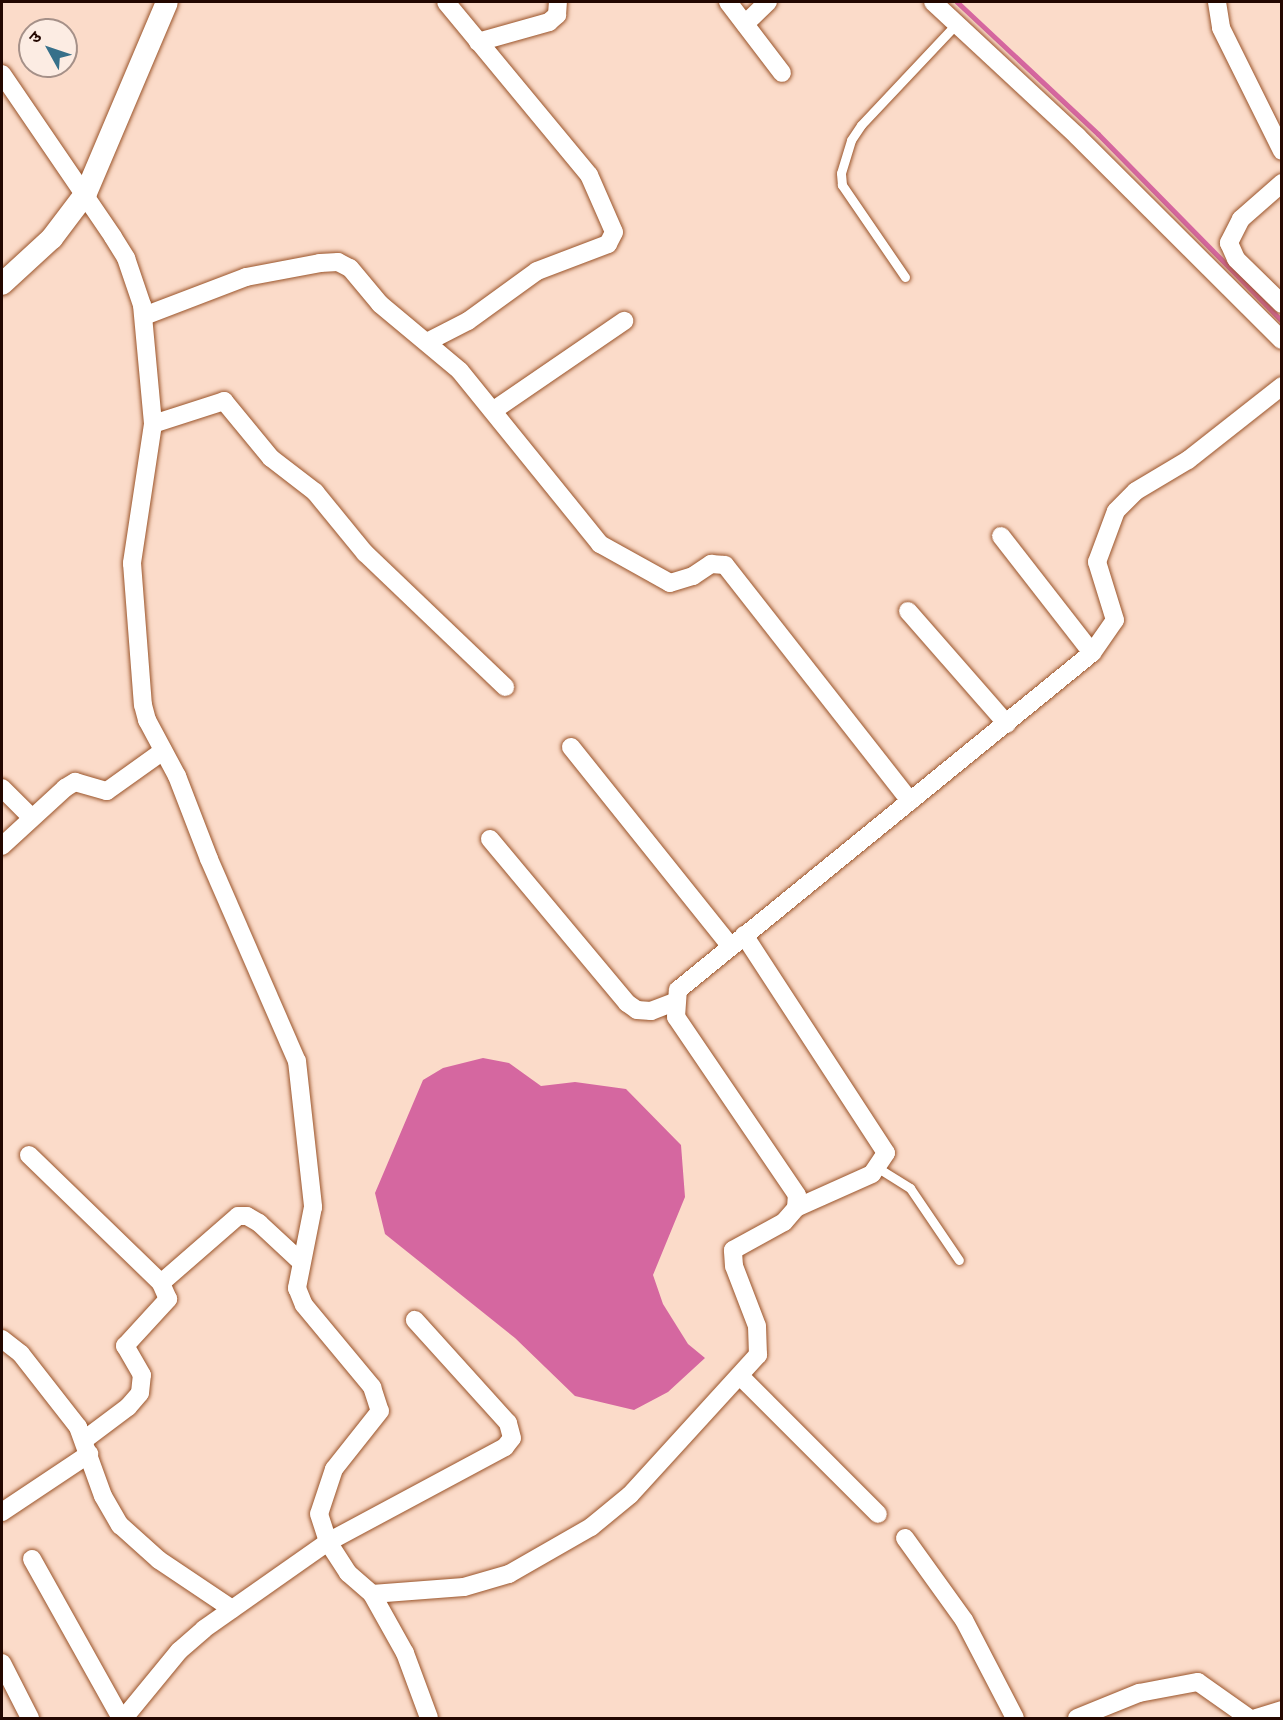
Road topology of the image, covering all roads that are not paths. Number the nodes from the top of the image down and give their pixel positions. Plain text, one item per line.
1 (168, 2) edge
2 (446, 2) edge
3 (558, 2) edge
4 (728, 2) edge
5 (768, 2) edge
6 (933, 2) edge
7 (1217, 2) edge
8 (957, 23) junction
9 (745, 24) junction
10 (478, 42) junction
11 (782, 73) dead end
12 (4, 83) edge
13 (1281, 151) edge
14 (1281, 183) edge
15 (86, 193) junction
16 (905, 277) dead end
17 (2, 284) edge
18 (1281, 304) edge
19 (144, 316) junction
20 (624, 321) dead end
21 (1281, 340) edge
22 (427, 342) junction
23 (1281, 386) edge
24 (494, 410) junction
25 (153, 424) junction
26 (1001, 536) dead end
27 (908, 611) dead end
28 (1092, 653) junction
29 (505, 687) dead end
30 (1007, 724) junction
31 (571, 747) dead end
32 (170, 763) junction
33 (2, 788) edge
34 (910, 801) junction
35 (32, 818) junction
36 (490, 838) dead end
37 (2, 846) edge
38 (738, 941) junction
39 (675, 1002) junction
40 (29, 1155) dead end
41 (878, 1168) junction
42 (796, 1209) junction
43 (959, 1260) dead end
44 (300, 1261) junction
45 (161, 1283) junction
46 (415, 1320) dead end
47 (2, 1339) edge
48 (740, 1376) junction
49 (87, 1447) junction
50 (2, 1512) edge
51 (878, 1514) dead end
52 (905, 1538) dead end
53 (328, 1542) junction
54 (33, 1559) dead end
55 (372, 1594) junction
56 (232, 1609) junction
57 (2, 1663) edge
58 (1281, 1710) edge
59 (30, 1719) edge
60 (123, 1719) edge
61 (429, 1719) edge
62 (1016, 1719) edge
63 (1077, 1719) edge
64 (1250, 1719) edge
65 (1256, 1719) edge

1 - 15 street
2 - 10 street
3 - 10 street
4 - 9 street
5 - 9 street
6 - 8 street
7 - 13 street
8 - 16 lane
8 - 21 street
9 - 11 street
10 - 22 street
12 - 15 street
14 - 18 street
15 - 17 street
15 - 19 street
19 - 22 street
19 - 25 street
20 - 24 street
22 - 24 street
23 - 28 street
24 - 34 street
25 - 29 street
25 - 32 street
26 - 28 street
27 - 30 street
28 - 30 street
30 - 34 street
31 - 38 street
32 - 35 street
32 - 44 street
33 - 35 street
34 - 38 street
35 - 37 street
36 - 39 street
38 - 39 street
38 - 41 street
39 - 42 street
40 - 45 street
41 - 42 street
41 - 43 lane
42 - 48 street
44 - 45 street
44 - 53 street
45 - 49 street
46 - 53 street
47 - 49 street
48 - 51 street
48 - 55 street
49 - 50 street
49 - 56 street
52 - 62 street
53 - 55 street
53 - 56 street
54 - 60 street
55 - 61 street
56 - 60 street
57 - 59 street
58 - 65 street
63 - 64 street

